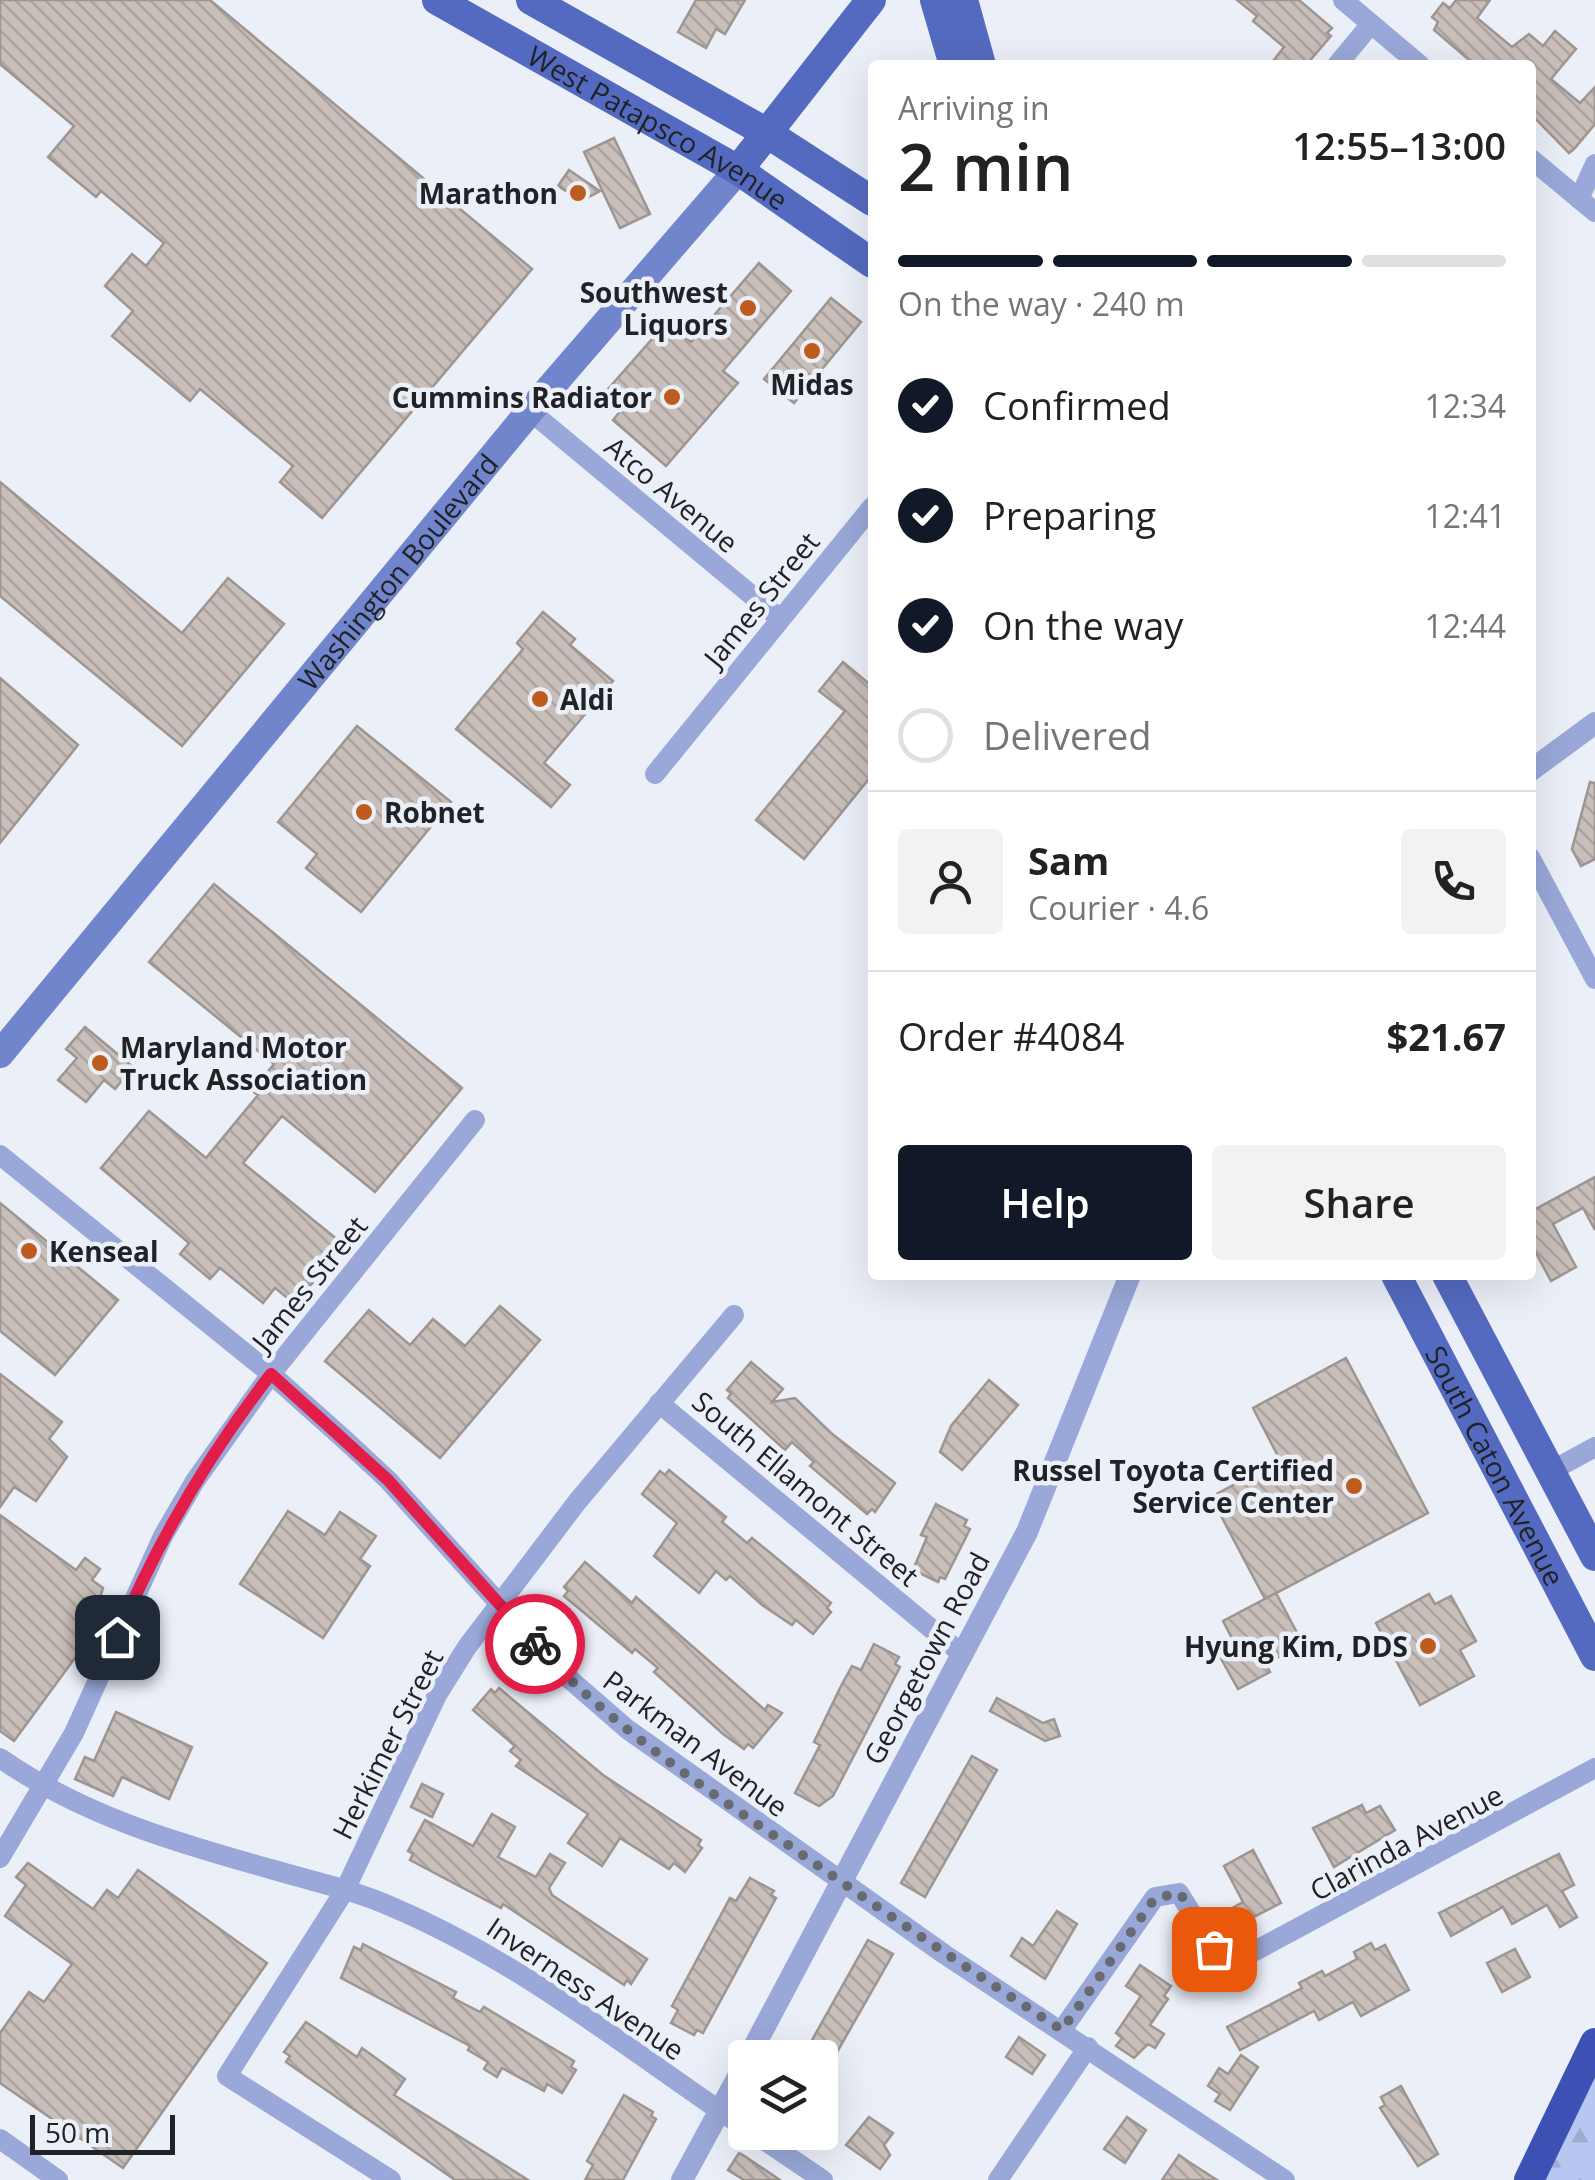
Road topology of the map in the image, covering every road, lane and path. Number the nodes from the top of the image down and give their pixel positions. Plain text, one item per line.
1 (438, 0) edge
2 (531, 0) edge
3 (871, 0) edge
4 (935, 0) edge
5 (963, 0) edge
6 (1343, 0) edge
7 (1371, 24) junction
8 (953, 60) edge
9 (980, 60) edge
10 (1341, 60) edge
11 (1414, 60) edge
12 (767, 133) junction
13 (1536, 163) edge
14 (1595, 164) edge
15 (738, 170) junction
16 (868, 198) edge
17 (1587, 205) edge
18 (868, 260) edge
19 (530, 411) junction
20 (868, 512) edge
21 (779, 618) junction
22 (1595, 723) edge
23 (1536, 767) edge
24 (655, 774) dead end
25 (1536, 868) edge
26 (1595, 979) edge
27 (0, 1054) edge
28 (474, 1120) dead end
29 (0, 1156) edge
30 (1128, 1280) edge
31 (1399, 1280) edge
32 (1449, 1280) edge
33 (734, 1315) dead end
34 (271, 1374) junction
35 (659, 1402) junction
36 (1595, 1448) edge
37 (1550, 1471) junction
38 (1595, 1556) edge
39 (497, 1603) junction
40 (963, 1655) junction
41 (1595, 1656) edge
42 (0, 1758) edge
43 (1595, 1768) edge
44 (45, 1789) junction
45 (0, 1858) edge
46 (840, 1881) junction
47 (345, 1890) junction
48 (1062, 2030) junction
49 (757, 2040) edge
50 (1595, 2043) edge
51 (1088, 2046) junction
52 (728, 2096) edge
53 (720, 2111) junction
54 (728, 2116) edge
55 (0, 2139) edge
56 (779, 2150) edge
57 (58, 2180) edge
58 (391, 2180) edge
59 (682, 2180) edge
60 (824, 2180) edge
61 (998, 2180) edge
62 (1285, 2180) edge
63 (1529, 2180) edge

1 - 15 main road, West Patapsco Avenue
2 - 12 main road, West Patapsco Avenue
3 - 12 main road, Washington Boulevard
4 - 8 main road
5 - 9 main road
6 - 7 street
7 - 10 street
7 - 11 street
12 - 15 main road, Washington Boulevard
12 - 16 main road, West Patapsco Avenue
13 - 17 street
14 - 17 street
15 - 18 main road, West Patapsco Avenue
15 - 19 main road, Washington Boulevard
19 - 21 street, Atco Avenue
19 - 27 main road, Washington Boulevard
20 - 21 street, James Street
21 - 24 street, James Street
22 - 23 street
25 - 26 street
28 - 34 street, James Street
29 - 34 street, Parkman Avenue
30 - 40 street, Georgetown Road
31 - 41 main road, South Caton Avenue
32 - 37 main road, South Caton Avenue
33 - 35 street, Herkimer Street
34 - 39 street, Parkman Avenue
34 - 44 street, James Street
35 - 39 street, Herkimer Street
35 - 40 street, South Ellamont Street
36 - 37 street
37 - 38 main road, South Caton Avenue
39 - 46 street, Parkman Avenue
39 - 47 street, Herkimer Street
40 - 46 street, Georgetown Road
42 - 44 street, Inverness Avenue
43 - 48 street, Clarinda Avenue
44 - 45 street, James Street
44 - 47 street, Inverness Avenue
46 - 48 street, Parkman Avenue
46 - 49 street, Georgetown Road
47 - 53 street, Inverness Avenue
47 - 58 street, Herkimer Street
48 - 51 street, Parkman Avenue
50 - 63 highway
51 - 61 street
51 - 62 street, Parkman Avenue
52 - 53 street, Georgetown Road
53 - 54 street, Inverness Avenue
53 - 59 street, Georgetown Road
55 - 57 street
56 - 60 street

